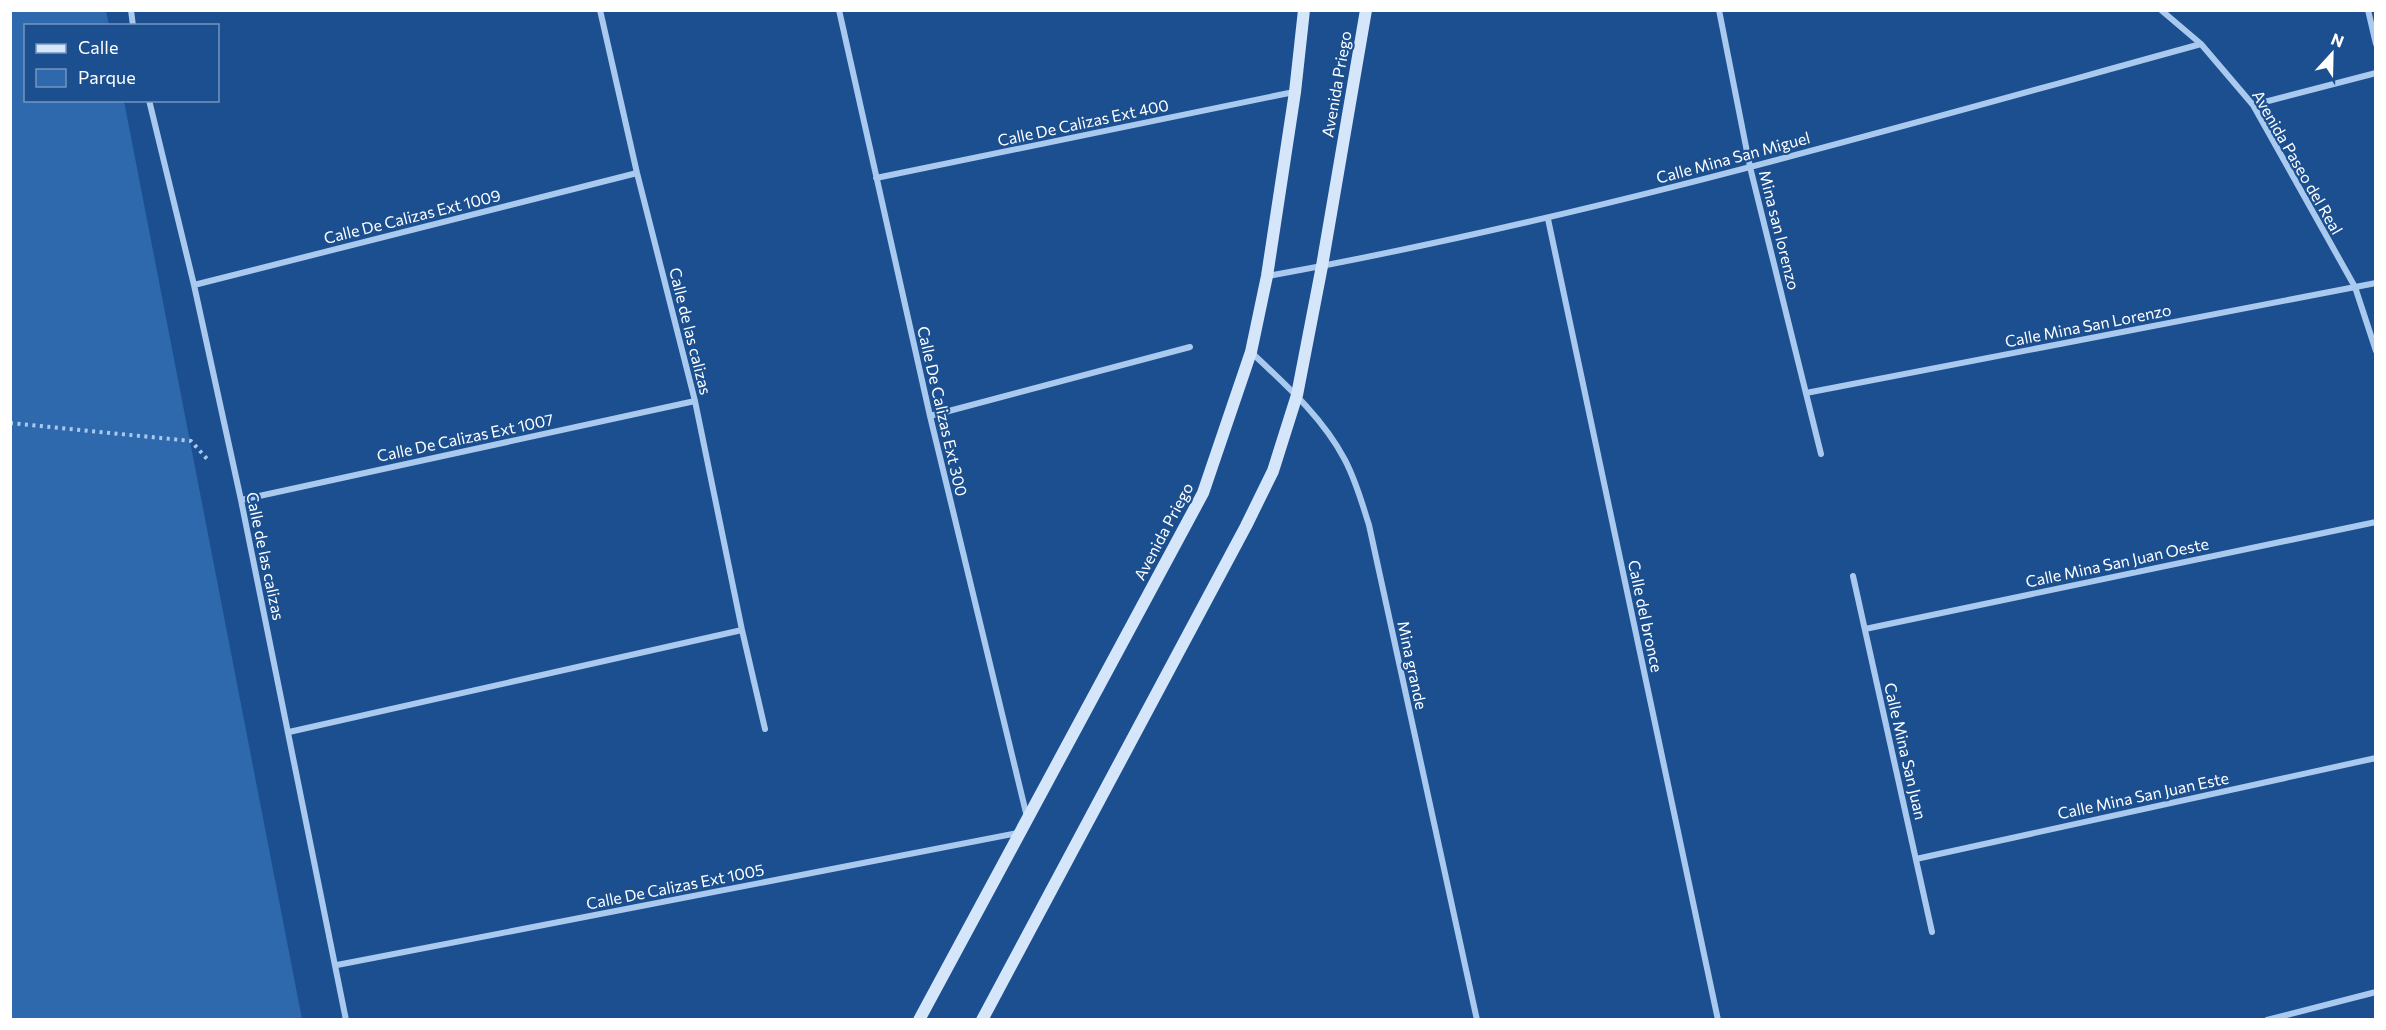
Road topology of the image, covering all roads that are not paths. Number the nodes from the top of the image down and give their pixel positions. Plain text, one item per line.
1 (600, 10) edge
2 (838, 10) edge
3 (1304, 10) edge
4 (1366, 10) edge
5 (1719, 10) edge
6 (2161, 10) edge
7 (2368, 10) edge
8 (2201, 44) junction
9 (2376, 44) edge
10 (2376, 74) edge
11 (1295, 92) junction
12 (149, 102) edge
13 (2253, 105) junction
14 (1750, 167) junction
15 (637, 174) junction
16 (876, 178) junction
17 (1548, 219) junction
18 (1322, 266) junction
19 (1267, 276) junction
20 (2376, 283) edge
21 (194, 285) junction
22 (2355, 287) junction
23 (1190, 347) dead end
24 (2376, 351) edge
25 (1251, 352) junction
26 (1806, 393) junction
27 (1297, 395) junction
28 (695, 401) junction
29 (930, 416) junction
30 (1821, 454) dead end
31 (241, 500) junction
32 (2376, 522) edge
33 (1853, 576) dead end
34 (1865, 629) junction
35 (742, 630) junction
36 (765, 729) dead end
37 (289, 732) junction
38 (2376, 758) edge
39 (1027, 817) junction
40 (1019, 833) junction
41 (1916, 859) junction
42 (1932, 932) dead end
43 (337, 965) junction
44 (2376, 992) edge
45 (346, 1020) edge
46 (919, 1020) edge
47 (982, 1020) edge
48 (1477, 1020) edge
49 (1718, 1020) edge
50 (2267, 1020) edge

1 - 15 street, Calle de las calizas
2 - 16 street, Calle De Calizas Ext 300
3 - 11 street, Avenida Priego
4 - 18 street, Avenida Priego
5 - 14 street, Mina san lorenzo
6 - 8 street, Avenida Paseo del Real
7 - 9 street
8 - 13 street, Avenida Paseo del Real
8 - 14 street, Calle Mina San Miguel
10 - 13 street
11 - 16 street, Calle De Calizas Ext 400
11 - 19 street, Avenida Priego
12 - 21 street, Calle de las calizas
13 - 22 street, Avenida Paseo del Real
14 - 17 street, Calle Mina San Miguel
14 - 26 street, Mina san lorenzo
15 - 21 street, Calle De Calizas Ext 1009
15 - 28 street, Calle de las calizas
16 - 29 street, Calle De Calizas Ext 300
17 - 18 street, Calle Mina San Miguel
17 - 49 street, Calle del bronce
18 - 19 street, Calle Mina San Miguel
18 - 27 street, Avenida Priego
19 - 25 street, Avenida Priego
20 - 22 street, Calle Mina San Lorenzo
21 - 31 street, Calle de las calizas
22 - 24 street, Avenida Paseo del Real
22 - 26 street, Calle Mina San Lorenzo
23 - 29 street
25 - 27 street, Mina grande
25 - 39 street, Avenida Priego
26 - 30 street, Mina san lorenzo
27 - 47 street, Avenida Priego
27 - 48 street, Mina grande
28 - 31 street, Calle De Calizas Ext 1007
28 - 35 street, Calle de las calizas
29 - 39 street, Calle De Calizas Ext 300
31 - 37 street, Calle de las calizas
32 - 34 street, Calle Mina San Juan Oeste
33 - 34 street, Calle Mina San Juan
34 - 41 street, Calle Mina San Juan
35 - 36 street, Calle de las calizas
35 - 37 street
37 - 43 street, Calle de las calizas
38 - 41 street, Calle Mina San Juan Este
39 - 40 street, Avenida Priego
40 - 43 street, Calle De Calizas Ext 1005
40 - 46 street, Avenida Priego
41 - 42 street, Calle Mina San Juan
43 - 45 street, Calle de las calizas
44 - 50 street

